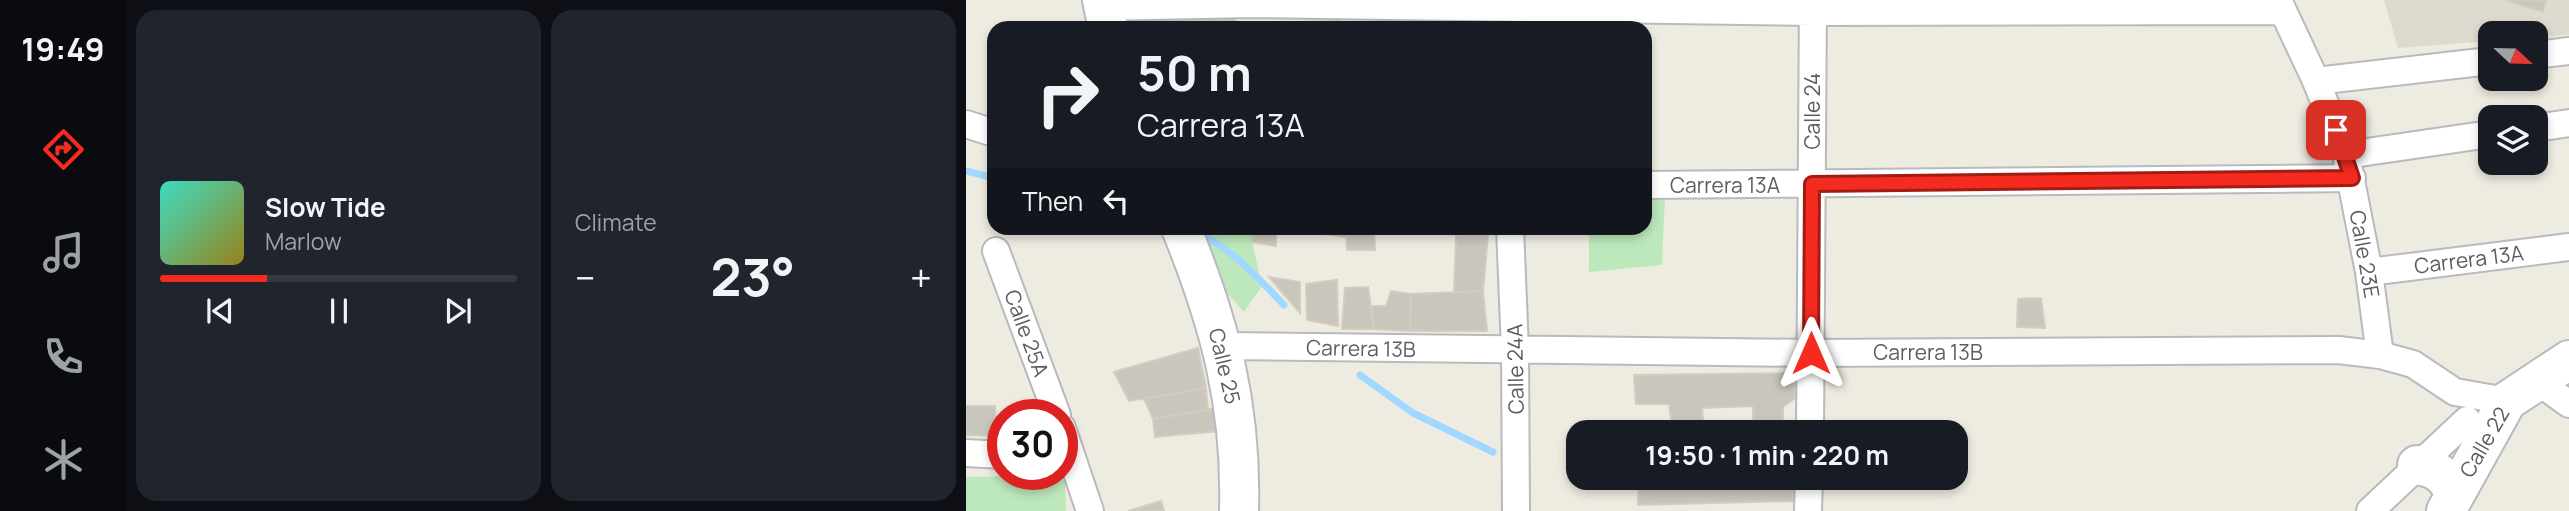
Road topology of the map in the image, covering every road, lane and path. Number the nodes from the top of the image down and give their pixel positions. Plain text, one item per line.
1 (1812, 6) edge
2 (2280, 6) edge
3 (1251, 11) edge
4 (1104, 12) edge
5 (1507, 12) edge
6 (2569, 51) edge
7 (2548, 54) edge
8 (2478, 62) edge
9 (2316, 81) junction
10 (2569, 123) edge
11 (966, 124) edge
12 (2548, 126) edge
13 (987, 131) edge
14 (2478, 137) edge
15 (2349, 166) junction
16 (1812, 184) junction
17 (1652, 185) edge
18 (1184, 235) edge
19 (1510, 235) edge
20 (2569, 247) edge
21 (996, 251) dead end
22 (2369, 272) junction
23 (1223, 346) junction
24 (1516, 350) junction
25 (1811, 353) junction
26 (2380, 355) junction
27 (2569, 360) edge
28 (2522, 391) junction
29 (2455, 392) junction
30 (1051, 399) edge
31 (2569, 404) edge
32 (1810, 420) edge
33 (2474, 432) junction
34 (966, 453) edge
35 (987, 454) edge
36 (2417, 465) junction
37 (1078, 483) edge
38 (1809, 490) edge
39 (2450, 503) edge
40 (1090, 511) edge
41 (1239, 511) edge
42 (1516, 511) edge
43 (1808, 511) edge
44 (2370, 511) edge

1 - 2 street
1 - 5 street
1 - 16 street, Calle 24
2 - 9 street, Calle 23E
3 - 4 street
3 - 5 street
6 - 7 street
8 - 9 street
9 - 15 street, Calle 23E
10 - 12 street
11 - 13 street
14 - 15 street, Carrera 13A
15 - 16 street, Carrera 13A
15 - 22 street, Calle 23E
16 - 17 street, Carrera 13A
16 - 25 street, Calle 24
18 - 23 street, Calle 25
19 - 24 street, Calle 24A
20 - 22 street, Carrera 13A
21 - 30 street, Calle 25A
22 - 26 street, Calle 23E
23 - 24 street, Carrera 13B
23 - 41 street, Calle 25
24 - 25 street, Carrera 13B
24 - 42 street, Calle 24A
25 - 26 street, Carrera 13B
25 - 32 street, Calle 24
26 - 29 street, Carrera 13B
27 - 28 street, Calle 22
28 - 29 street, Carrera 13B
28 - 31 street, Carrera 13B
28 - 33 street, Calle 22
29 - 33 street
33 - 36 street
33 - 39 street, Calle 22
34 - 35 street
36 - 39 street
36 - 44 street
37 - 40 street
38 - 43 street

